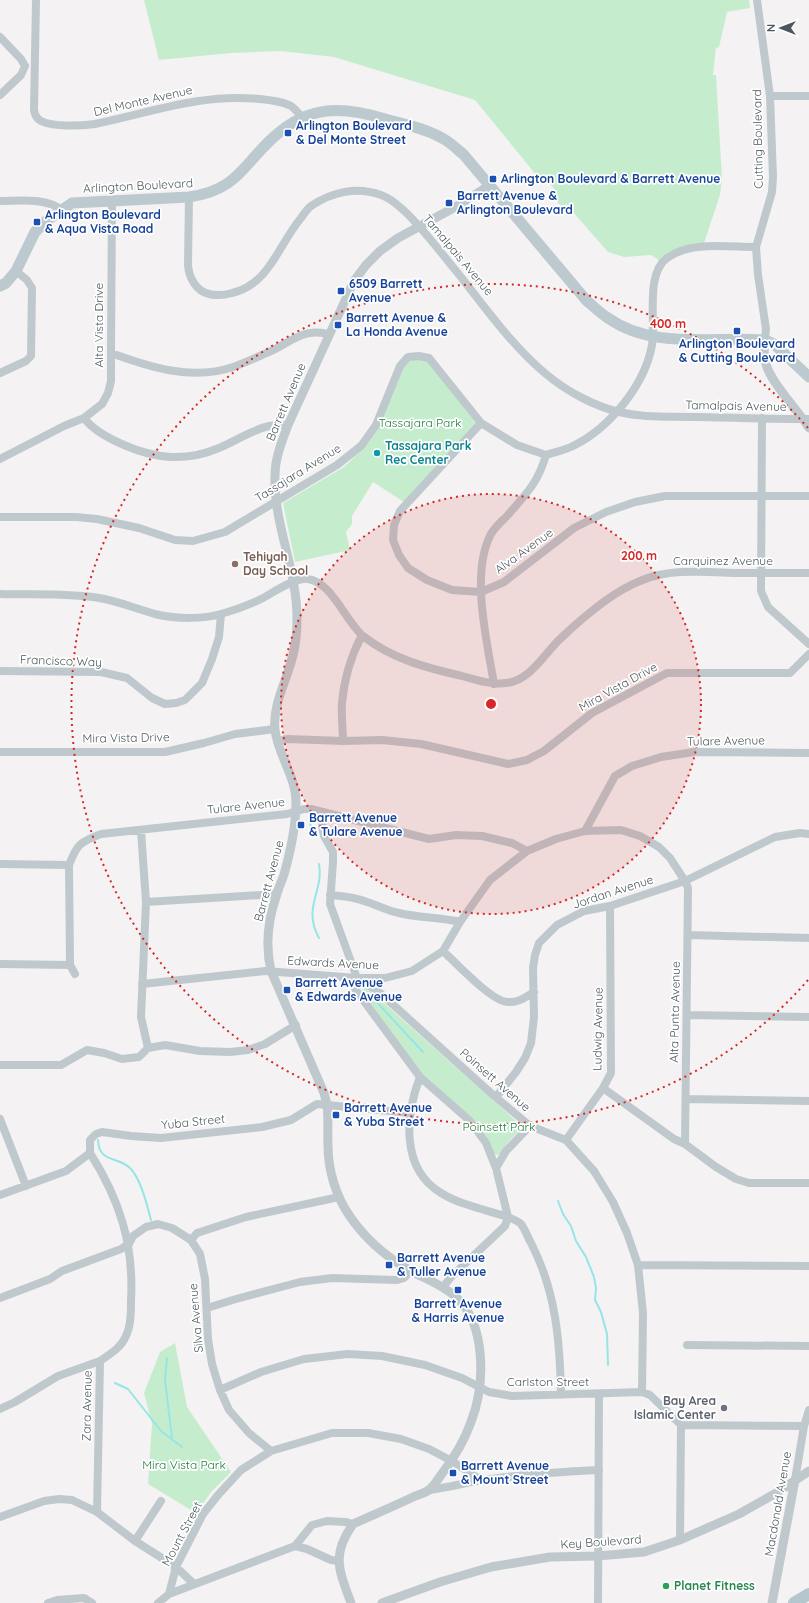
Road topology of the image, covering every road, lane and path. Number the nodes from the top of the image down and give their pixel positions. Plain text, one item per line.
1 (36, 0) edge
2 (756, 0) edge
3 (0, 37) edge
4 (25, 66) junction
5 (35, 67) junction
6 (0, 95) edge
7 (770, 96) junction
8 (809, 96) edge
9 (302, 117) junction
10 (490, 185) junction
11 (189, 197) junction
12 (112, 200) junction
13 (0, 201) edge
14 (62, 210) junction
15 (418, 226) junction
16 (756, 247) junction
17 (16, 271) junction
18 (0, 286) edge
19 (328, 334) junction
20 (652, 336) junction
21 (765, 340) junction
22 (111, 353) junction
23 (0, 373) edge
24 (809, 377) edge
25 (618, 411) junction
26 (84, 418) junction
27 (762, 418) junction
28 (806, 419) edge
29 (481, 423) junction
30 (288, 425) junction
31 (809, 428) edge
32 (546, 455) junction
33 (0, 459) edge
34 (762, 496) junction
35 (809, 496) edge
36 (276, 502) junction
37 (0, 516) edge
38 (761, 573) junction
39 (809, 573) edge
40 (293, 583) junction
41 (481, 592) junction
42 (0, 594) edge
43 (221, 614) junction
44 (362, 635) junction
45 (809, 644) edge
46 (809, 654) edge
47 (0, 671) edge
48 (494, 684) junction
49 (275, 729) junction
50 (277, 741) junction
51 (343, 741) junction
52 (0, 752) edge
53 (809, 754) edge
54 (296, 812) junction
55 (324, 812) junction
56 (141, 830) junction
57 (585, 831) junction
58 (809, 834) edge
59 (527, 851) junction
60 (0, 864) edge
61 (69, 865) junction
62 (685, 881) junction
63 (277, 894) junction
64 (330, 895) junction
65 (146, 902) junction
66 (610, 906) junction
67 (460, 922) junction
68 (688, 935) junction
69 (809, 938) edge
70 (443, 951) junction
71 (0, 964) edge
72 (70, 965) junction
73 (271, 971) junction
74 (75, 974) dead end
75 (357, 978) junction
76 (142, 984) junction
77 (534, 992) junction
78 (688, 1015) junction
79 (809, 1017) edge
80 (296, 1025) junction
81 (148, 1048) junction
82 (0, 1064) edge
83 (420, 1077) junction
84 (603, 1088) junction
85 (496, 1097) junction
86 (686, 1099) junction
87 (809, 1101) edge
88 (328, 1105) junction
89 (410, 1113) junction
90 (0, 1119) edge
91 (530, 1126) junction
92 (566, 1140) junction
93 (686, 1144) junction
94 (90, 1153) junction
95 (496, 1168) junction
96 (809, 1183) edge
97 (26, 1186) junction
98 (0, 1196) edge
99 (339, 1197) junction
100 (508, 1217) junction
101 (191, 1240) junction
102 (129, 1244) junction
103 (638, 1265) junction
104 (809, 1266) edge
105 (411, 1271) junction
106 (443, 1287) junction
107 (0, 1298) edge
108 (207, 1308) junction
109 (686, 1345) dead end
110 (809, 1346) edge
111 (100, 1361) junction
112 (480, 1387) junction
113 (220, 1390) junction
114 (642, 1392) junction
115 (599, 1394) junction
116 (561, 1395) junction
117 (0, 1409) edge
118 (809, 1410) edge
119 (681, 1425) junction
120 (804, 1426) junction
121 (271, 1451) junction
122 (452, 1461) junction
123 (599, 1470) junction
124 (809, 1471) edge
125 (794, 1480) junction
126 (485, 1481) junction
127 (430, 1490) junction
128 (162, 1501) dead end
129 (97, 1512) junction
130 (0, 1518) edge
131 (353, 1524) junction
132 (680, 1540) junction
133 (135, 1541) junction
134 (296, 1546) junction
135 (598, 1556) junction
136 (339, 1561) junction
137 (176, 1567) junction
138 (194, 1584) junction
139 (169, 1594) junction
140 (809, 1594) edge
141 (48, 1603) edge
142 (92, 1603) edge
143 (158, 1603) edge
144 (351, 1603) edge
145 (382, 1603) edge
146 (598, 1603) edge
147 (772, 1603) edge
148 (794, 1603) edge

1 - 5 street, Del Monte Avenue
2 - 7 street, Cutting Boulevard
3 - 4 street
4 - 5 street
4 - 6 street
5 - 9 street, Del Monte Avenue
7 - 8 street
7 - 16 street, Cutting Boulevard
9 - 10 main road, Arlington Boulevard
9 - 11 main road, Arlington Boulevard
10 - 15 street, Barrett Avenue
10 - 20 main road, Arlington Boulevard
11 - 12 main road, Arlington Boulevard
11 - 15 street, Tamalpais Avenue
12 - 14 main road, Arlington Boulevard
12 - 22 street, Alta Vista Drive
13 - 14 street
14 - 17 main road, Arlington Boulevard
15 - 19 street, Barrett Avenue
15 - 25 street, Tamalpais Avenue
16 - 20 street
16 - 21 street, Cutting Boulevard
17 - 18 main road, Arlington Boulevard
17 - 23 street
19 - 22 street
19 - 30 street, Barrett Avenue
20 - 21 main road, Arlington Boulevard
20 - 25 street
21 - 24 main road
21 - 28 street, Cutting Boulevard
22 - 26 street, Alta Vista Drive
25 - 27 street, Tamalpais Avenue
25 - 32 street
26 - 30 street
26 - 33 street, Alta Vista Drive
27 - 28 street, Tamalpais Avenue
27 - 34 street
28 - 31 street, Cutting Boulevard
29 - 32 street, Tassajara Avenue
29 - 36 street, Tassajara Avenue
29 - 41 street, Alva Avenue
30 - 36 street, Barrett Avenue
32 - 41 street
34 - 35 street, Alva Avenue
34 - 38 street
34 - 41 street, Alva Avenue
36 - 37 street, Tassajara Avenue
36 - 40 street, Barrett Avenue
38 - 39 street, Carquinez Avenue
38 - 45 street
38 - 48 street, Carquinez Avenue
40 - 43 street, Carquinez Avenue
40 - 44 street, Carquinez Avenue
40 - 49 street, Barrett Avenue
41 - 48 street
42 - 43 street, Carquinez Avenue
43 - 47 street, Francisco Way
44 - 48 street, Carquinez Avenue
44 - 51 street
46 - 51 street, Mira Vista Drive
49 - 50 street, Barrett Avenue
49 - 52 street, Mira Vista Drive
50 - 51 street, Mira Vista Drive
50 - 54 street, Barrett Avenue
53 - 57 street, Tulare Avenue
54 - 55 street, Tulare Avenue
54 - 56 street, Tulare Avenue
54 - 63 street, Barrett Avenue
55 - 59 street, Tulare Avenue
55 - 64 street
56 - 61 street, Tulare Avenue
56 - 65 street
57 - 59 street, Edwards Avenue
57 - 62 street, Edwards Avenue
58 - 62 street, Jordan Avenue
59 - 67 street, Edwards Avenue
60 - 61 street
61 - 72 street
62 - 66 street, Jordan Avenue
62 - 68 street, Alta Punta Avenue
63 - 65 street
63 - 73 street, Barrett Avenue
64 - 67 street
64 - 75 street
65 - 76 street
66 - 77 street, Jordan Avenue
66 - 84 street, Ludwig Avenue
67 - 70 street, Edwards Avenue
68 - 69 street
68 - 78 street, Alta Punta Avenue
70 - 75 street, Edwards Avenue
70 - 77 street
71 - 72 street
72 - 74 street
73 - 75 street, Edwards Avenue
73 - 76 street, Edwards Avenue
73 - 80 street, Barrett Avenue
75 - 83 street
75 - 85 street, Poinsett Avenue
76 - 81 street
77 - 85 street, Jordan Avenue
78 - 79 street
78 - 86 street, Alta Punta Avenue
80 - 81 street
80 - 88 street, Barrett Avenue
81 - 82 street
83 - 89 street
83 - 95 street
84 - 92 street, Ludwig Avenue
84 - 93 street
85 - 91 street, Poinsett Avenue
86 - 87 street
86 - 93 street, Alta Punta Avenue
88 - 89 street, Yuba Street
88 - 94 street, Yuba Street
88 - 99 street, Barrett Avenue
89 - 100 street
90 - 97 street
91 - 92 street, Poinsett Avenue
91 - 95 street
92 - 103 street, Poinsett Avenue
93 - 96 street
94 - 97 street
94 - 102 street, Zara Avenue
95 - 100 street
97 - 98 street
99 - 101 street
99 - 105 street, Barrett Avenue
100 - 106 street
100 - 116 street
101 - 102 street, Silva Avenue
101 - 108 street, Silva Avenue
102 - 107 street
102 - 111 street, Zara Avenue
103 - 104 street
103 - 114 street, Poinsett Avenue
105 - 106 street, Barrett Avenue
105 - 108 street
106 - 112 street, Barrett Avenue
108 - 113 street, Silva Avenue
109 - 110 street
111 - 117 street
111 - 129 street, Zara Avenue
112 - 113 street, Carlston Street
112 - 116 street, Carlston Street
112 - 122 street, Barrett Avenue
113 - 121 street, Silva Avenue
114 - 115 street, Carlston Street
114 - 119 street
115 - 116 street, Carlston Street
115 - 123 street
118 - 120 street, Macdonald Avenue
119 - 120 street
119 - 132 street
120 - 125 street, Macdonald Avenue
121 - 122 street, Mount Street
121 - 137 street, Mount Street
122 - 126 street, Mount Street
122 - 127 street, Barrett Avenue
123 - 126 street
123 - 135 street
124 - 125 street, Key Boulevard
125 - 132 street, Key Boulevard
125 - 147 street, Macdonald Avenue
126 - 127 street
127 - 131 street, Barrett Avenue
128 - 133 street
129 - 130 street
129 - 133 street
131 - 134 street
131 - 136 street
132 - 135 street, Key Boulevard
133 - 137 street
134 - 136 street
134 - 138 street
135 - 145 street, Key Boulevard
135 - 146 street
136 - 144 street
137 - 138 street
137 - 139 street, Mount Street
138 - 139 street
139 - 143 street
140 - 148 main road
141 - 142 street

